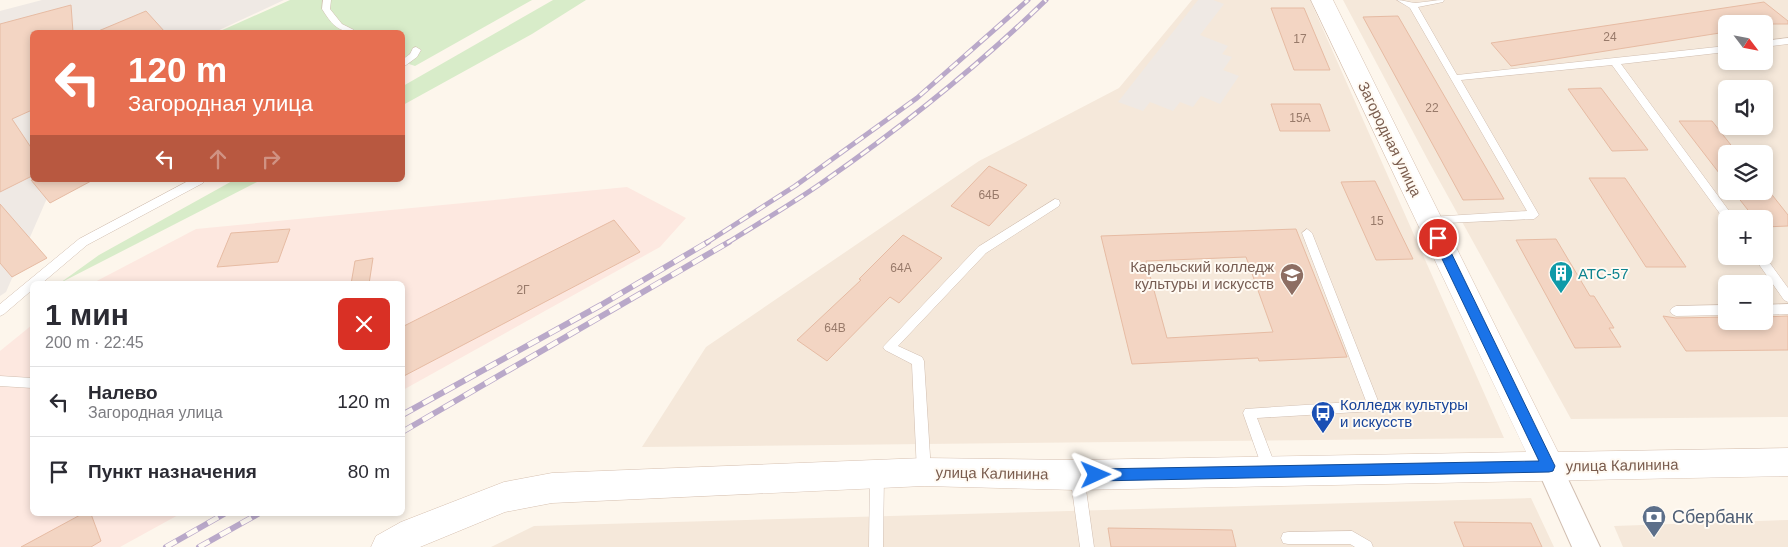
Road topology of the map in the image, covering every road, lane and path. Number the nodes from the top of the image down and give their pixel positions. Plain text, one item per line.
1 (327, 0) edge
2 (1322, 0) edge
3 (1401, 0) edge
4 (1440, 0) edge
5 (1413, 6) junction
6 (347, 30) edge
7 (1788, 42) edge
8 (1773, 43) edge
9 (416, 50) dead end
10 (1718, 50) edge
11 (405, 62) edge
12 (1614, 62) junction
13 (1454, 78) junction
14 (194, 182) edge
15 (1055, 203) dead end
16 (1723, 210) edge
17 (1430, 221) junction
18 (1307, 233) dead end
19 (1765, 265) edge
20 (36, 281) edge
21 (30, 286) edge
22 (1788, 297) edge
23 (1788, 309) edge
24 (1718, 310) edge
25 (1773, 310) edge
26 (0, 311) edge
27 (1676, 311) dead end
28 (0, 381) edge
29 (30, 383) edge
30 (1788, 462) edge
31 (1549, 466) junction
32 (924, 472) junction
33 (1270, 472) junction
34 (877, 474) junction
35 (1077, 475) junction
36 (1288, 538) dead end
37 (388, 547) edge
38 (876, 547) edge
39 (1086, 547) edge
40 (1366, 547) edge
41 (1586, 547) edge

1 - 6 lane
2 - 17 main road, Загородная улица
3 - 5 lane
4 - 5 lane
5 - 13 lane
7 - 8 lane
9 - 11 lane
10 - 12 lane
12 - 13 lane
12 - 16 lane
13 - 17 lane
14 - 20 lane
15 - 32 lane
17 - 31 main road, Загородная улица
18 - 33 lane
19 - 22 lane
21 - 26 lane
23 - 25 lane
24 - 27 lane
28 - 29 lane
30 - 31 main road, улица Калинина
31 - 33 main road, улица Калинина
31 - 41 street
32 - 34 main road, улица Калинина
32 - 35 main road, улица Калинина
33 - 35 main road, улица Калинина
34 - 37 main road, улица Калинина
34 - 38 lane
35 - 39 lane
36 - 40 lane

